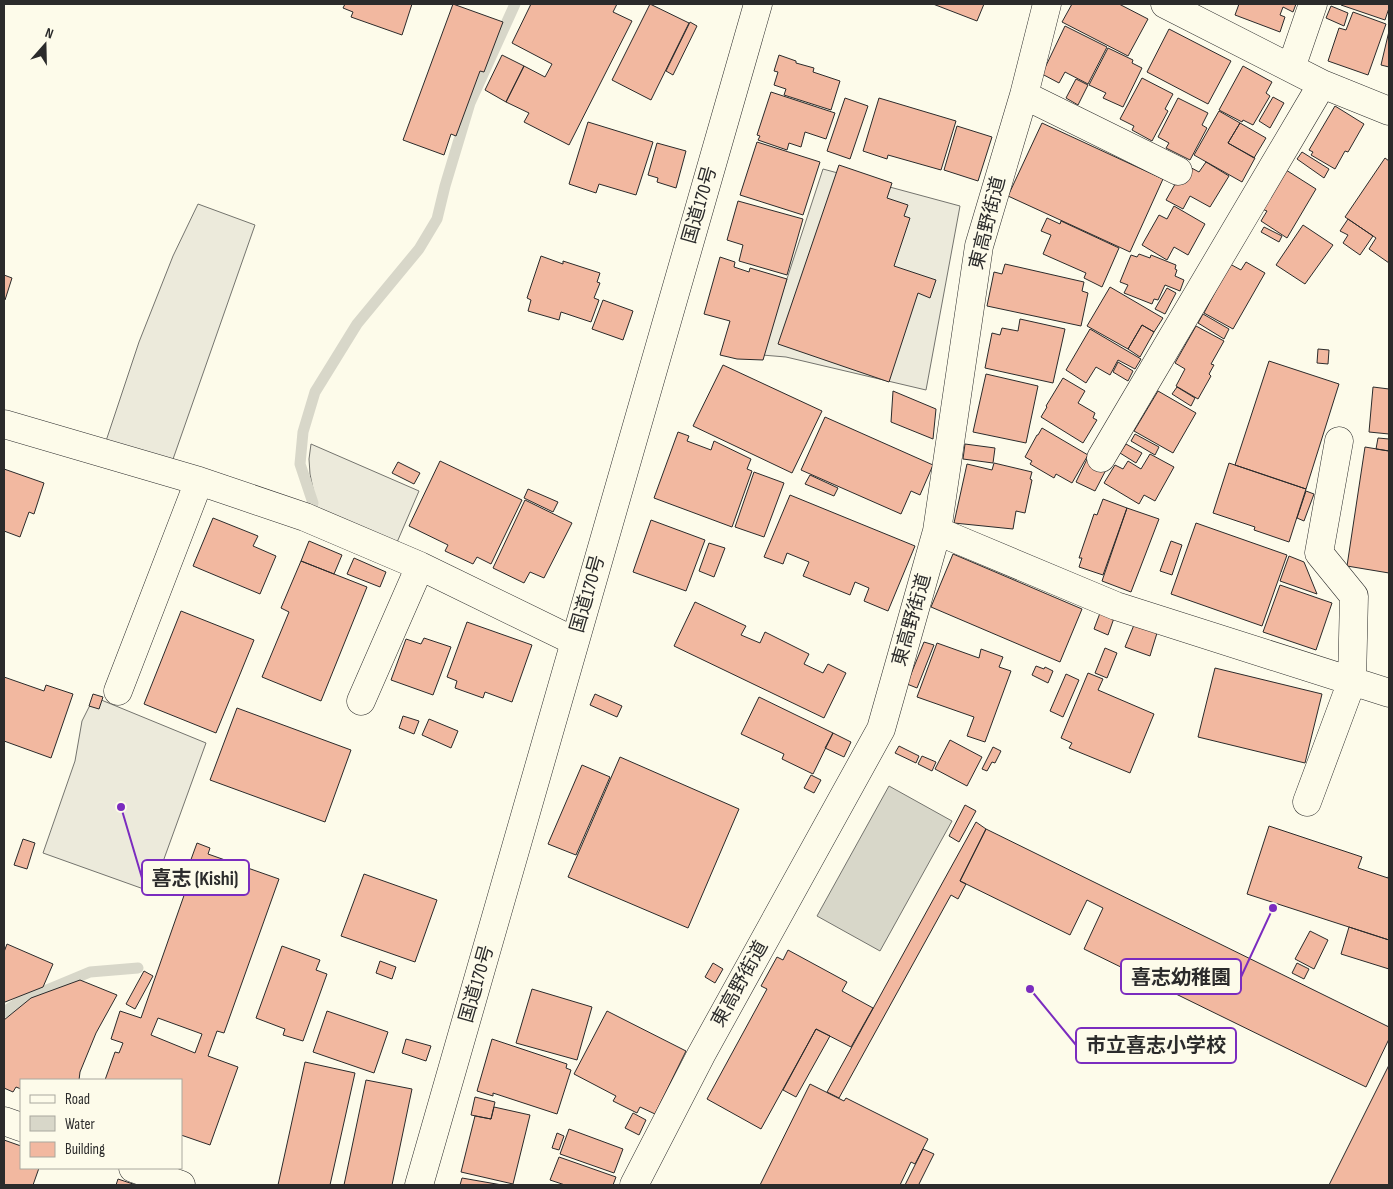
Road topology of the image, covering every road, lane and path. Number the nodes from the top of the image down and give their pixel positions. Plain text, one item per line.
1 (756, 4) edge
2 (1047, 4) edge
3 (1165, 4) edge
4 (1313, 4) edge
5 (1291, 68) junction
6 (1322, 84) junction
7 (1024, 95) junction
8 (1389, 111) edge
9 (1178, 171) dead end
10 (4, 424) edge
11 (1339, 441) dead end
12 (1101, 458) dead end
13 (199, 481) junction
14 (937, 531) junction
15 (420, 566) junction
16 (574, 641) junction
17 (1352, 681) junction
18 (118, 691) dead end
19 (1389, 693) edge
20 (361, 702) dead end
21 (1307, 802) dead end
22 (4, 1121) edge
23 (20, 1128) edge
24 (136, 1169) edge
25 (181, 1185) edge
26 (419, 1185) edge
27 (634, 1185) edge

1 - 16 main road, 国道170号
2 - 7 main road, 東高野街道
3 - 5 main road
4 - 5 main road
5 - 6 main road
6 - 8 main road
6 - 12 main road
7 - 9 main road
7 - 14 main road, 東高野街道
10 - 13 main road
11 - 17 main road
13 - 15 main road
13 - 18 main road
14 - 17 main road
14 - 27 main road, 東高野街道
15 - 16 main road
15 - 20 main road
16 - 26 main road, 国道170号
17 - 19 main road
17 - 21 main road
22 - 23 main road
24 - 25 main road

